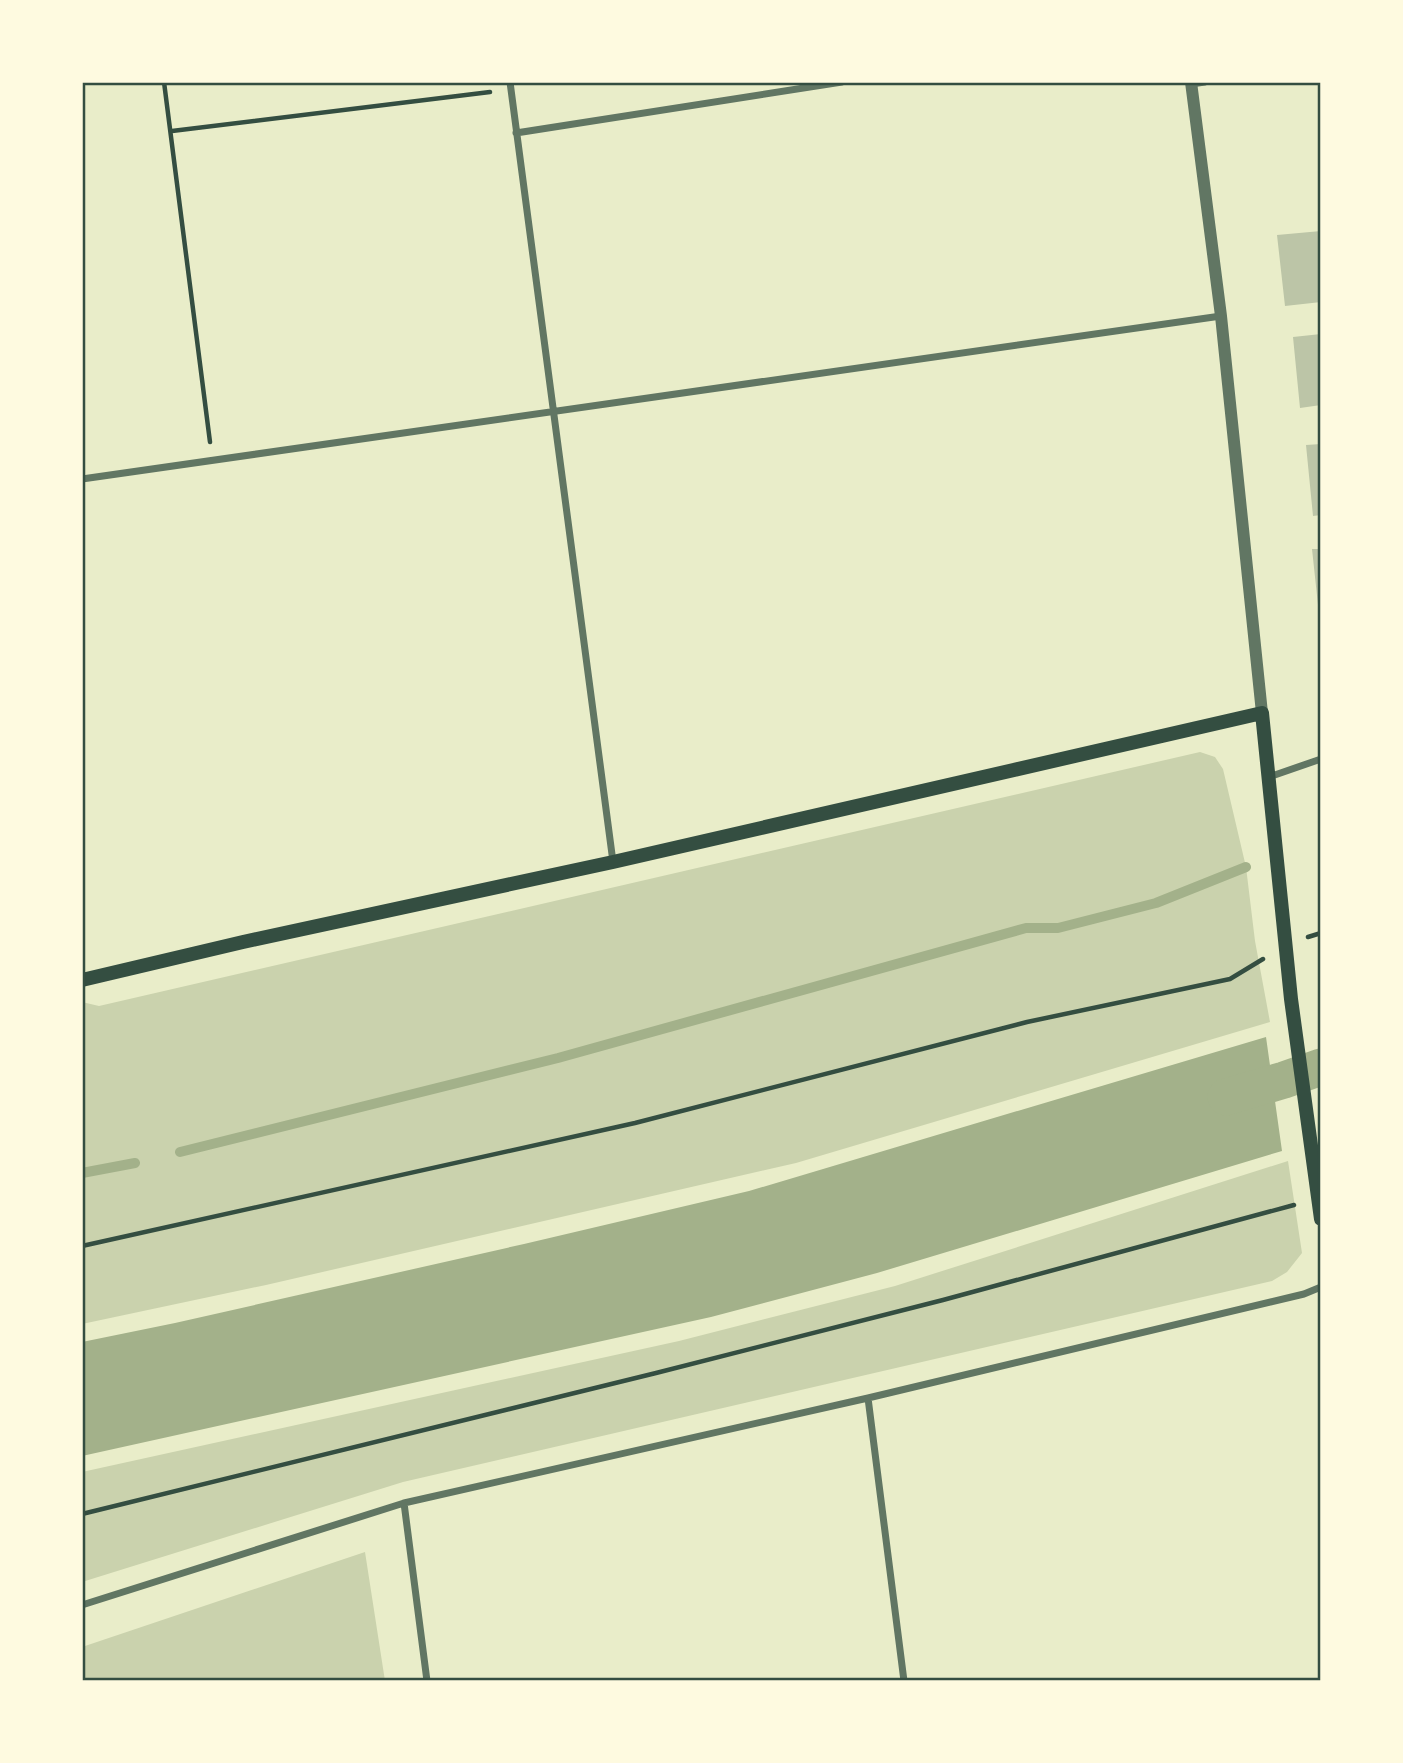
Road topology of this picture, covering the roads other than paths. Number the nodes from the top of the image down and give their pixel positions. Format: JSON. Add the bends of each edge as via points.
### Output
{"nodes":[{"id":1,"x":842,"y":82,"type":"edge"},
{"id":2,"x":1205,"y":82,"type":"edge"},
{"id":3,"x":1191,"y":83,"type":"edge"},
{"id":4,"x":510,"y":86,"type":"edge"},
{"id":5,"x":516,"y":132,"type":"junction"},
{"id":6,"x":1221,"y":316,"type":"junction"},
{"id":7,"x":553,"y":411,"type":"junction"},
{"id":8,"x":82,"y":479,"type":"edge"},
{"id":9,"x":1262,"y":713,"type":"junction"},
{"id":10,"x":1321,"y":759,"type":"edge"},
{"id":11,"x":1269,"y":778,"type":"junction"},
{"id":12,"x":613,"y":862,"type":"junction"},
{"id":13,"x":82,"y":980,"type":"edge"},
{"id":14,"x":1321,"y":1219,"type":"edge"},
{"id":15,"x":1321,"y":1287,"type":"edge"},
{"id":16,"x":868,"y":1398,"type":"junction"},
{"id":17,"x":404,"y":1503,"type":"junction"},
{"id":18,"x":82,"y":1605,"type":"edge"},
{"id":19,"x":427,"y":1681,"type":"edge"},
{"id":20,"x":904,"y":1681,"type":"edge"}],
"edges":[{"from":1,"to":5,"type":"street"},
{"from":2,"to":3,"type":"street"},
{"from":3,"to":6,"type":"street"},
{"from":4,"to":5,"type":"street"},
{"from":5,"to":7,"type":"street"},
{"from":6,"to":7,"type":"street"},
{"from":6,"to":9,"type":"street"},
{"from":7,"to":8,"type":"street"},
{"from":7,"to":12,"type":"street"},
{"from":9,"to":11,"type":"main road"},
{"from":9,"to":12,"type":"main road"},
{"from":10,"to":11,"type":"street"},
{"from":11,"to":14,"type":"main road","via":[[1291,999]]},
{"from":12,"to":13,"type":"main road"},
{"from":15,"to":16,"type":"street"},
{"from":16,"to":17,"type":"street"},
{"from":16,"to":20,"type":"street"},
{"from":17,"to":18,"type":"street"},
{"from":17,"to":19,"type":"street"}]}
